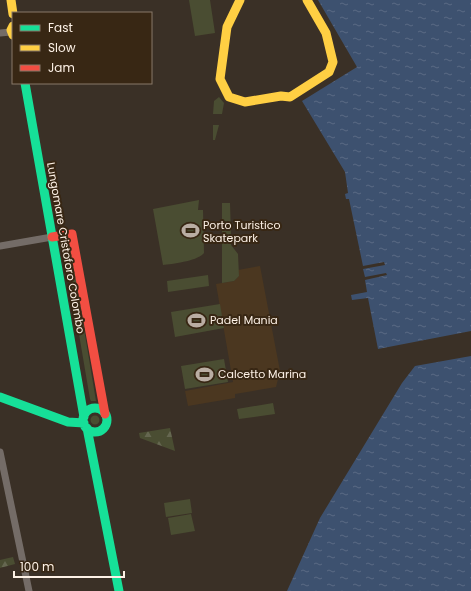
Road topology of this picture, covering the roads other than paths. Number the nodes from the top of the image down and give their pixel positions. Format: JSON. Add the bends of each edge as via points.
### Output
{"nodes":[{"id":1,"x":11,"y":0,"type":"edge"},
{"id":2,"x":240,"y":0,"type":"edge"},
{"id":3,"x":307,"y":0,"type":"edge"},
{"id":4,"x":13,"y":12,"type":"edge"},
{"id":5,"x":12,"y":31,"type":"edge"},
{"id":6,"x":0,"y":33,"type":"edge"},
{"id":7,"x":25,"y":84,"type":"edge"},
{"id":8,"x":52,"y":237,"type":"junction"},
{"id":9,"x":0,"y":246,"type":"edge"},
{"id":10,"x":0,"y":397,"type":"edge"},
{"id":11,"x":105,"y":414,"type":"junction"},
{"id":12,"x":85,"y":423,"type":"junction"},
{"id":13,"x":100,"y":430,"type":"junction"},
{"id":14,"x":0,"y":452,"type":"edge"},
{"id":15,"x":94,"y":456,"type":"junction"},
{"id":16,"x":29,"y":591,"type":"edge"},
{"id":17,"x":119,"y":591,"type":"edge"}],
"edges":[{"from":1,"to":4,"type":"street"},
{"from":2,"to":3,"type":"street","via":[[227,27],[220,79],[229,97],[245,102],[290,97],[329,72],[333,62],[326,33]]},
{"from":5,"to":6,"type":"street"},
{"from":7,"to":8,"type":"street","name":"Lungomare Cristoforo Colombo"},
{"from":8,"to":9,"type":"street"},
{"from":8,"to":11,"type":"street","via":[[72,234]]},
{"from":8,"to":12,"type":"street","name":"Lungomare Cristoforo Colombo"},
{"from":10,"to":12,"type":"street","via":[[68,422]]},
{"from":11,"to":12,"type":"street","via":[[99,409],[91,409]]},
{"from":11,"to":13,"type":"street","via":[[106,425]]},
{"from":12,"to":13,"type":"street","via":[[93,432]]},
{"from":12,"to":15,"type":"street","name":"Lungomare Cristoforo Colombo"},
{"from":13,"to":15,"type":"street","name":"Lungomare Cristoforo Colombo"},
{"from":14,"to":16,"type":"street"},
{"from":15,"to":17,"type":"street","name":"Lungomare Cristoforo Colombo"}]}
